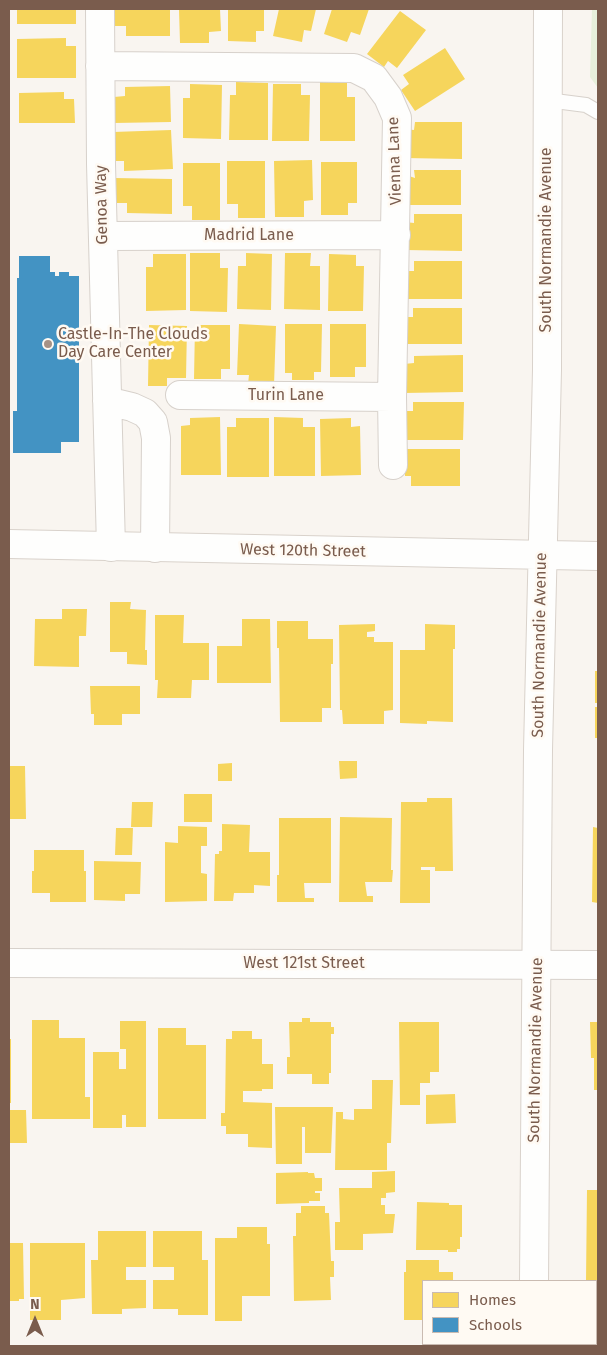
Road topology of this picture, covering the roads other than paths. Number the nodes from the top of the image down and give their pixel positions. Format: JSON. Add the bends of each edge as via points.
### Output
{"nodes":[{"id":1,"x":100,"y":9,"type":"edge"},
{"id":2,"x":548,"y":9,"type":"edge"},
{"id":3,"x":100,"y":66,"type":"junction"},
{"id":4,"x":547,"y":100,"type":"junction"},
{"id":5,"x":598,"y":112,"type":"edge"},
{"id":6,"x":396,"y":235,"type":"junction"},
{"id":7,"x":103,"y":236,"type":"junction"},
{"id":8,"x":180,"y":395,"type":"dead end"},
{"id":9,"x":392,"y":397,"type":"junction"},
{"id":10,"x":107,"y":401,"type":"junction"},
{"id":11,"x":393,"y":465,"type":"dead end"},
{"id":12,"x":9,"y":544,"type":"edge"},
{"id":13,"x":111,"y":547,"type":"junction"},
{"id":14,"x":155,"y":548,"type":"junction"},
{"id":15,"x":542,"y":556,"type":"junction"},
{"id":16,"x":598,"y":556,"type":"edge"},
{"id":17,"x":9,"y":963,"type":"edge"},
{"id":18,"x":598,"y":965,"type":"edge"},
{"id":19,"x":536,"y":966,"type":"junction"},
{"id":20,"x":534,"y":1280,"type":"edge"}],
"edges":[{"from":1,"to":3,"type":"street","name":"Genoa Way"},
{"from":2,"to":4,"type":"street","name":"South Normandie Avenue"},
{"from":3,"to":6,"type":"street","name":"Vienna Lane","via":[[354,68],[374,78],[388,97],[396,118]]},
{"from":3,"to":7,"type":"street","name":"Genoa Way"},
{"from":4,"to":5,"type":"lane","via":[[586,105]]},
{"from":4,"to":15,"type":"street","name":"South Normandie Avenue"},
{"from":6,"to":7,"type":"street","name":"Madrid Lane"},
{"from":6,"to":9,"type":"street","name":"Vienna Lane"},
{"from":7,"to":10,"type":"street","name":"Genoa Way"},
{"from":8,"to":9,"type":"street","name":"Turin Lane"},
{"from":9,"to":11,"type":"street","name":"Vienna Lane"},
{"from":10,"to":13,"type":"street","name":"Genoa Way"},
{"from":10,"to":14,"type":"street","via":[[132,407],[145,413],[153,422],[156,438]]},
{"from":12,"to":13,"type":"street","name":"West 120th Street"},
{"from":13,"to":14,"type":"street","name":"West 120th Street"},
{"from":14,"to":15,"type":"street","name":"West 120th Street"},
{"from":15,"to":16,"type":"street","name":"West 120th Street"},
{"from":15,"to":19,"type":"street","name":"South Normandie Avenue"},
{"from":17,"to":19,"type":"street","name":"West 121st Street"},
{"from":18,"to":19,"type":"street","name":"West 121st Street"},
{"from":19,"to":20,"type":"street","name":"South Normandie Avenue"}]}
